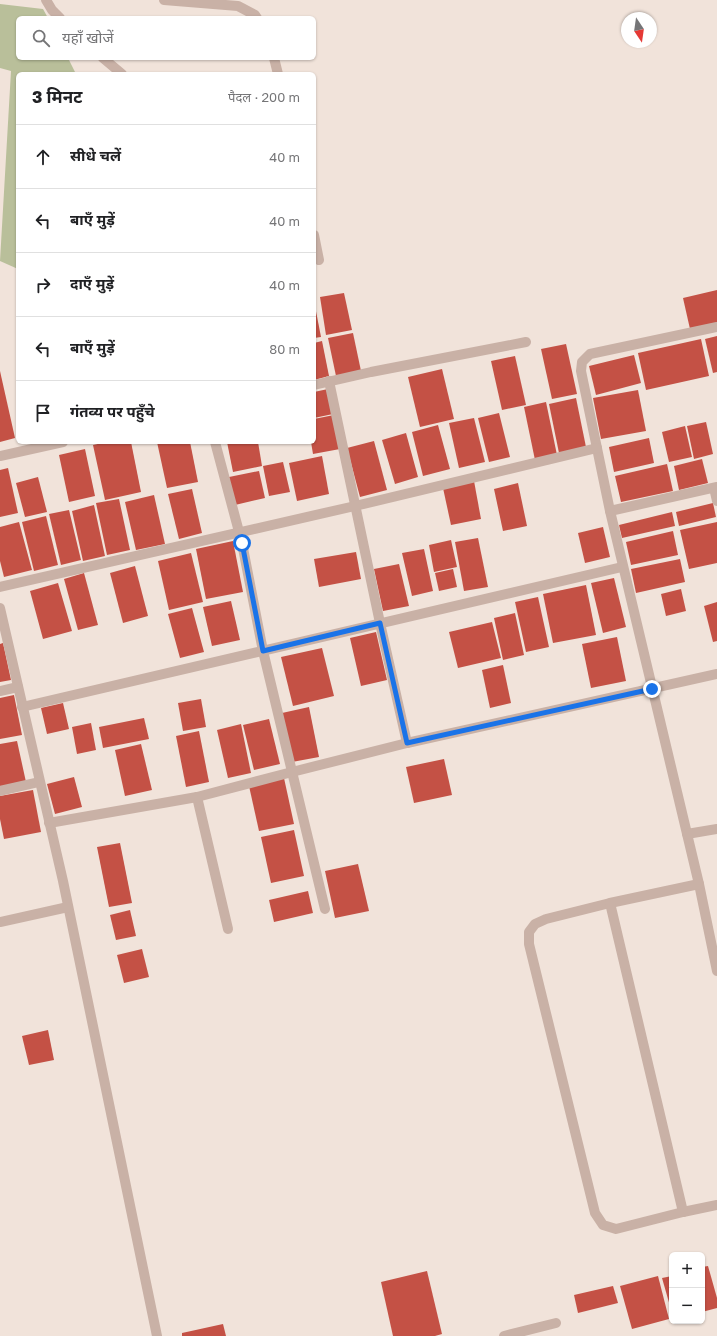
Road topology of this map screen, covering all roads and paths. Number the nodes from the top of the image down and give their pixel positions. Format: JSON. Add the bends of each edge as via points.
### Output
{"nodes":[{"id":1,"x":46,"y":0,"type":"edge"},
{"id":2,"x":164,"y":0,"type":"edge"},
{"id":3,"x":58,"y":16,"type":"edge"},
{"id":4,"x":256,"y":16,"type":"edge"},
{"id":5,"x":105,"y":60,"type":"edge"},
{"id":6,"x":274,"y":60,"type":"edge"},
{"id":7,"x":120,"y":72,"type":"edge"},
{"id":8,"x":278,"y":72,"type":"edge"},
{"id":9,"x":316,"y":243,"type":"edge"},
{"id":10,"x":320,"y":260,"type":"dead end"},
{"id":11,"x":717,"y":327,"type":"edge"},
{"id":12,"x":526,"y":342,"type":"dead end"},
{"id":13,"x":329,"y":381,"type":"junction"},
{"id":14,"x":316,"y":384,"type":"edge"},
{"id":15,"x":54,"y":444,"type":"edge"},
{"id":16,"x":216,"y":444,"type":"edge"},
{"id":17,"x":597,"y":448,"type":"junction"},
{"id":18,"x":0,"y":456,"type":"edge"},
{"id":19,"x":715,"y":488,"type":"edge"},
{"id":20,"x":717,"y":501,"type":"edge"},
{"id":21,"x":355,"y":506,"type":"junction"},
{"id":22,"x":610,"y":511,"type":"junction"},
{"id":23,"x":239,"y":532,"type":"junction"},
{"id":24,"x":622,"y":567,"type":"junction"},
{"id":25,"x":0,"y":587,"type":"edge"},
{"id":26,"x":0,"y":608,"type":"edge"},
{"id":27,"x":380,"y":623,"type":"junction"},
{"id":28,"x":263,"y":651,"type":"junction"},
{"id":29,"x":717,"y":674,"type":"edge"},
{"id":30,"x":18,"y":687,"type":"junction"},
{"id":31,"x":652,"y":689,"type":"junction"},
{"id":32,"x":0,"y":691,"type":"edge"},
{"id":33,"x":22,"y":707,"type":"junction"},
{"id":34,"x":407,"y":743,"type":"junction"},
{"id":35,"x":292,"y":772,"type":"junction"},
{"id":36,"x":39,"y":782,"type":"junction"},
{"id":37,"x":0,"y":791,"type":"edge"},
{"id":38,"x":197,"y":797,"type":"junction"},
{"id":39,"x":49,"y":823,"type":"junction"},
{"id":40,"x":717,"y":829,"type":"edge"},
{"id":41,"x":687,"y":834,"type":"junction"},
{"id":42,"x":699,"y":884,"type":"junction"},
{"id":43,"x":610,"y":903,"type":"junction"},
{"id":44,"x":68,"y":907,"type":"junction"},
{"id":45,"x":325,"y":909,"type":"dead end"},
{"id":46,"x":0,"y":922,"type":"edge"},
{"id":47,"x":228,"y":929,"type":"dead end"},
{"id":48,"x":717,"y":971,"type":"edge"},
{"id":49,"x":717,"y":1205,"type":"edge"},
{"id":50,"x":683,"y":1212,"type":"junction"},
{"id":51,"x":556,"y":1323,"type":"dead end"},
{"id":52,"x":157,"y":1336,"type":"edge"},
{"id":53,"x":504,"y":1336,"type":"edge"}],
"edges":[{"from":1,"to":3,"type":"street"},
{"from":2,"to":4,"type":"street","via":[[238,6]]},
{"from":5,"to":7,"type":"street"},
{"from":6,"to":8,"type":"street"},
{"from":9,"to":10,"type":"street"},
{"from":11,"to":17,"type":"street","via":[[590,354],[582,362],[581,371]]},
{"from":12,"to":13,"type":"street"},
{"from":13,"to":14,"type":"street"},
{"from":13,"to":21,"type":"street"},
{"from":15,"to":18,"type":"street"},
{"from":16,"to":23,"type":"street"},
{"from":17,"to":21,"type":"street"},
{"from":17,"to":22,"type":"street"},
{"from":19,"to":20,"type":"street"},
{"from":19,"to":22,"type":"street"},
{"from":21,"to":23,"type":"street"},
{"from":21,"to":27,"type":"street"},
{"from":22,"to":24,"type":"street"},
{"from":23,"to":25,"type":"street"},
{"from":23,"to":28,"type":"street"},
{"from":24,"to":27,"type":"street"},
{"from":24,"to":31,"type":"street"},
{"from":26,"to":30,"type":"street"},
{"from":27,"to":28,"type":"street"},
{"from":27,"to":34,"type":"street"},
{"from":28,"to":33,"type":"street"},
{"from":28,"to":35,"type":"street"},
{"from":29,"to":31,"type":"street"},
{"from":30,"to":32,"type":"street"},
{"from":30,"to":33,"type":"street"},
{"from":31,"to":34,"type":"street"},
{"from":31,"to":41,"type":"street"},
{"from":33,"to":36,"type":"street"},
{"from":34,"to":35,"type":"street"},
{"from":35,"to":38,"type":"street"},
{"from":35,"to":45,"type":"street"},
{"from":36,"to":37,"type":"street"},
{"from":36,"to":39,"type":"street"},
{"from":38,"to":39,"type":"street"},
{"from":38,"to":47,"type":"street"},
{"from":39,"to":44,"type":"street"},
{"from":40,"to":41,"type":"street"},
{"from":41,"to":42,"type":"street"},
{"from":42,"to":43,"type":"street"},
{"from":42,"to":48,"type":"street"},
{"from":43,"to":50,"type":"street"},
{"from":43,"to":50,"type":"street","via":[[535,924],[529,932],[531,954],[595,1213],[603,1226],[616,1229]]},
{"from":44,"to":46,"type":"street"},
{"from":44,"to":52,"type":"street"},
{"from":49,"to":50,"type":"street"},
{"from":51,"to":53,"type":"street"}]}
